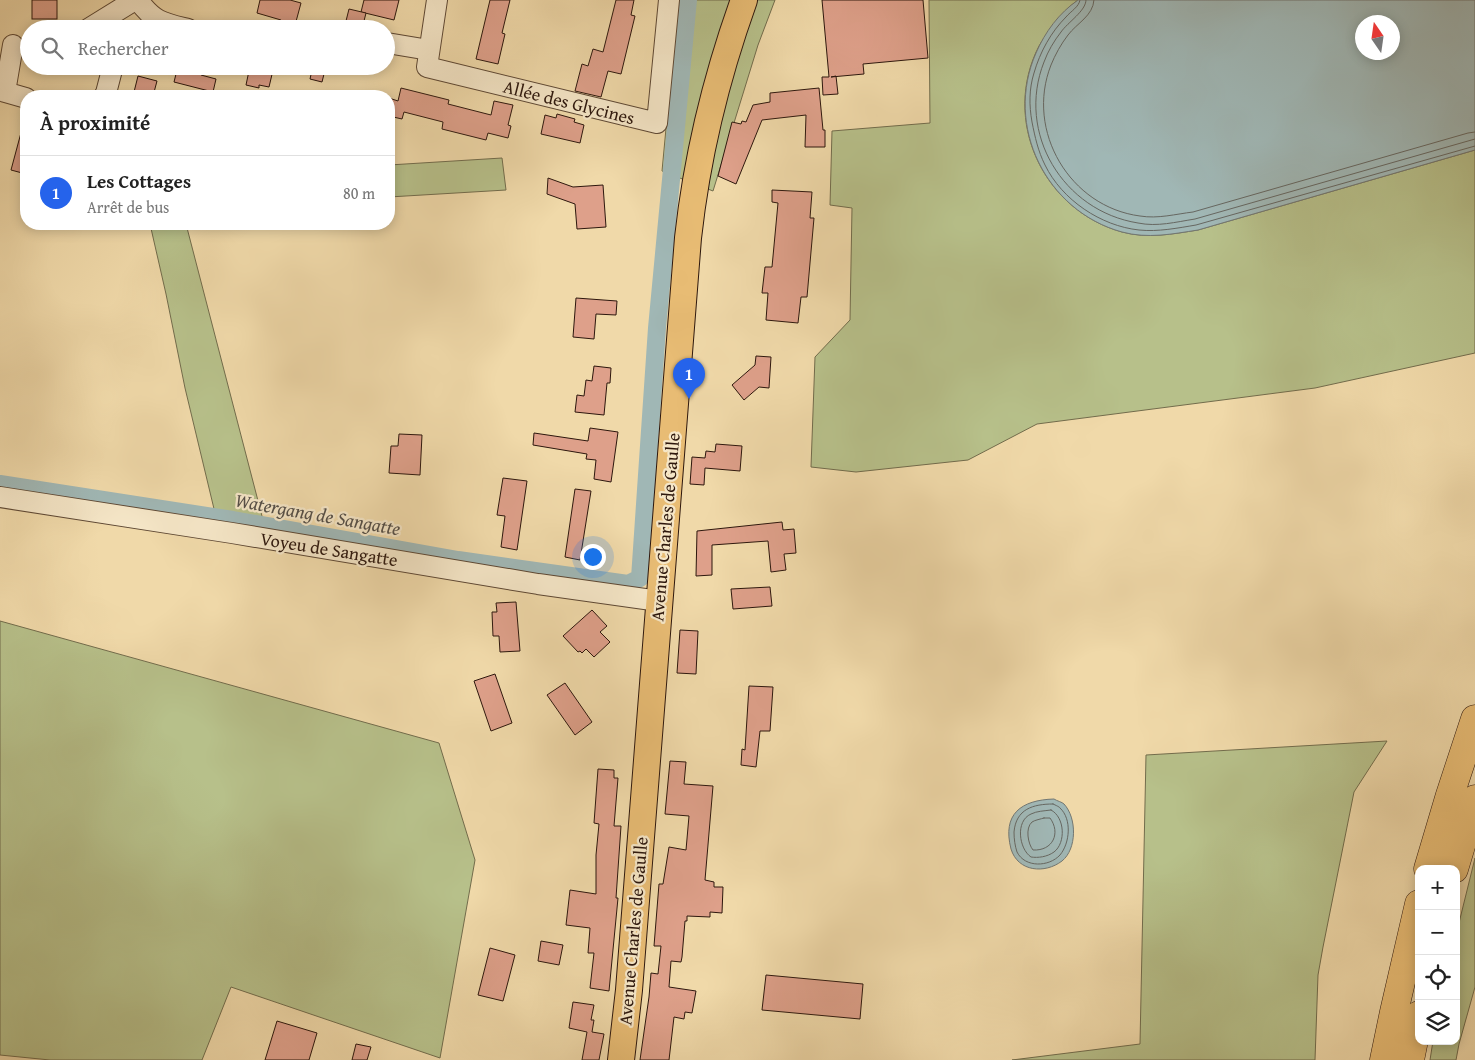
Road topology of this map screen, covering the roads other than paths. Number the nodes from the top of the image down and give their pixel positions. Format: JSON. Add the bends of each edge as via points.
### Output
{"nodes":[{"id":1,"x":437,"y":0,"type":"edge"},
{"id":2,"x":669,"y":0,"type":"edge"},
{"id":3,"x":744,"y":0,"type":"edge"},
{"id":4,"x":132,"y":1,"type":"edge"},
{"id":5,"x":102,"y":20,"type":"edge"},
{"id":6,"x":125,"y":20,"type":"edge"},
{"id":7,"x":157,"y":20,"type":"edge"},
{"id":8,"x":395,"y":43,"type":"edge"},
{"id":9,"x":14,"y":45,"type":"edge"},
{"id":10,"x":430,"y":50,"type":"junction"},
{"id":11,"x":111,"y":75,"type":"edge"},
{"id":12,"x":107,"y":90,"type":"edge"},
{"id":13,"x":20,"y":96,"type":"edge"},
{"id":14,"x":0,"y":497,"type":"edge"},
{"id":15,"x":659,"y":601,"type":"junction"},
{"id":16,"x":1475,"y":719,"type":"edge"},
{"id":17,"x":1475,"y":799,"type":"edge"},
{"id":18,"x":1475,"y":809,"type":"edge"},
{"id":19,"x":1462,"y":838,"type":"junction"},
{"id":20,"x":1429,"y":865,"type":"edge"},
{"id":21,"x":1455,"y":865,"type":"edge"},
{"id":22,"x":1418,"y":910,"type":"edge"},
{"id":23,"x":1415,"y":1035,"type":"edge"},
{"id":24,"x":621,"y":1060,"type":"edge"},
{"id":25,"x":1384,"y":1060,"type":"edge"},
{"id":26,"x":1410,"y":1060,"type":"edge"}],
"edges":[{"from":1,"to":10,"type":"street","name":"Allée des Glycines"},
{"from":2,"to":10,"type":"street","name":"Allée des Glycines","via":[[657,123],[427,68]]},
{"from":3,"to":15,"type":"main road","name":"Avenue Charles de Gaulle","via":[[715,90],[693,198]]},
{"from":4,"to":5,"type":"street"},
{"from":4,"to":6,"type":"street"},
{"from":4,"to":7,"type":"street"},
{"from":8,"to":10,"type":"street"},
{"from":9,"to":13,"type":"street","via":[[5,92]]},
{"from":11,"to":12,"type":"street"},
{"from":14,"to":15,"type":"street","name":"Voyeu de Sangatte"},
{"from":15,"to":24,"type":"main road","name":"Avenue Charles de Gaulle"},
{"from":16,"to":20,"type":"highway"},
{"from":17,"to":19,"type":"highway"},
{"from":18,"to":19,"type":"highway"},
{"from":19,"to":21,"type":"highway"},
{"from":22,"to":25,"type":"highway"},
{"from":23,"to":26,"type":"highway"}]}
